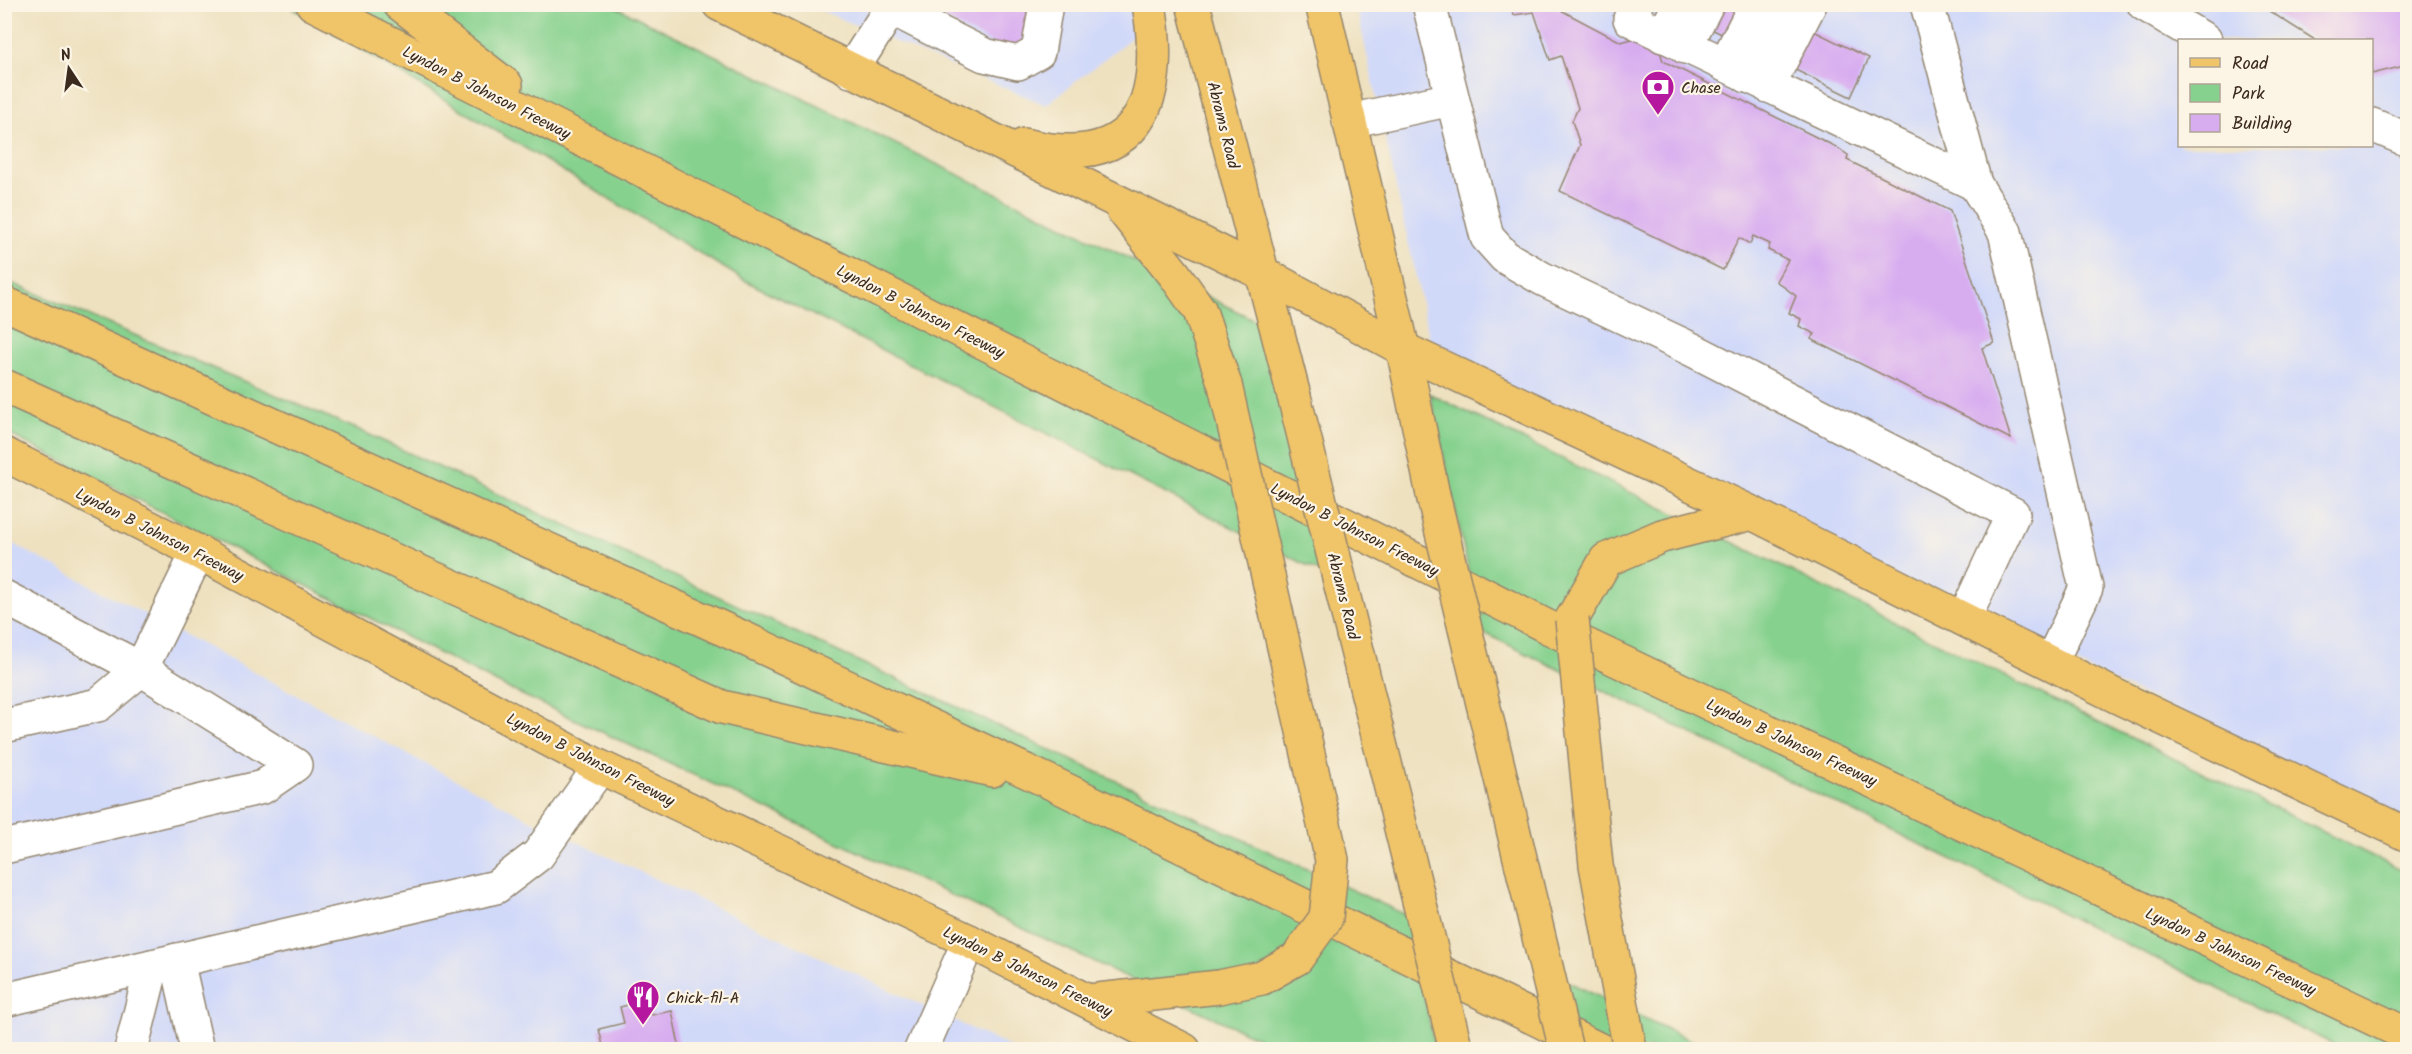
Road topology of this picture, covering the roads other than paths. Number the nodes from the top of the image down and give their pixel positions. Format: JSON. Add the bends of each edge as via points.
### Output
{"nodes":[{"id":1,"x":313,"y":4,"type":"edge"},
{"id":2,"x":400,"y":4,"type":"edge"},
{"id":3,"x":719,"y":4,"type":"edge"},
{"id":4,"x":1046,"y":4,"type":"edge"},
{"id":5,"x":1149,"y":4,"type":"edge"},
{"id":6,"x":1193,"y":4,"type":"edge"},
{"id":7,"x":1322,"y":4,"type":"edge"},
{"id":8,"x":1429,"y":4,"type":"edge"},
{"id":9,"x":1680,"y":4,"type":"edge"},
{"id":10,"x":1707,"y":4,"type":"edge"},
{"id":11,"x":1731,"y":4,"type":"edge"},
{"id":12,"x":1756,"y":4,"type":"edge"},
{"id":13,"x":1784,"y":4,"type":"edge"},
{"id":14,"x":1810,"y":4,"type":"edge"},
{"id":15,"x":1927,"y":4,"type":"edge"},
{"id":16,"x":2144,"y":4,"type":"edge"},
{"id":17,"x":2203,"y":39,"type":"edge"},
{"id":18,"x":1693,"y":45,"type":"edge"},
{"id":19,"x":851,"y":71,"type":"junction"},
{"id":20,"x":1452,"y":99,"type":"junction"},
{"id":21,"x":1349,"y":121,"type":"junction"},
{"id":22,"x":2373,"y":125,"type":"edge"},
{"id":23,"x":569,"y":134,"type":"junction"},
{"id":24,"x":976,"y":134,"type":"junction"},
{"id":25,"x":2408,"y":140,"type":"edge"},
{"id":26,"x":1975,"y":184,"type":"junction"},
{"id":27,"x":1117,"y":202,"type":"junction"},
{"id":28,"x":1262,"y":273,"type":"junction"},
{"id":29,"x":4,"y":303,"type":"edge"},
{"id":30,"x":1402,"y":348,"type":"junction"},
{"id":31,"x":4,"y":386,"type":"edge"},
{"id":32,"x":4,"y":454,"type":"edge"},
{"id":33,"x":1752,"y":513,"type":"junction"},
{"id":34,"x":198,"y":552,"type":"junction"},
{"id":35,"x":4,"y":597,"type":"edge"},
{"id":36,"x":1964,"y":619,"type":"junction"},
{"id":37,"x":2051,"y":662,"type":"junction"},
{"id":38,"x":141,"y":669,"type":"junction"},
{"id":39,"x":4,"y":726,"type":"edge"},
{"id":40,"x":600,"y":766,"type":"junction"},
{"id":41,"x":1056,"y":785,"type":"junction"},
{"id":42,"x":2408,"y":834,"type":"edge"},
{"id":43,"x":4,"y":847,"type":"edge"},
{"id":44,"x":969,"y":941,"type":"junction"},
{"id":45,"x":164,"y":963,"type":"junction"},
{"id":46,"x":4,"y":1000,"type":"edge"},
{"id":47,"x":1088,"y":1001,"type":"junction"},
{"id":48,"x":2408,"y":1035,"type":"edge"},
{"id":49,"x":131,"y":1050,"type":"edge"},
{"id":50,"x":197,"y":1050,"type":"edge"},
{"id":51,"x":921,"y":1050,"type":"edge"},
{"id":52,"x":1184,"y":1050,"type":"edge"},
{"id":53,"x":1456,"y":1050,"type":"edge"},
{"id":54,"x":1566,"y":1050,"type":"edge"},
{"id":55,"x":1600,"y":1050,"type":"edge"},
{"id":56,"x":1630,"y":1050,"type":"edge"}],
"edges":[{"from":1,"to":23,"type":"main road","name":"Lyndon B Johnson Freeway"},
{"from":2,"to":23,"type":"main road"},
{"from":3,"to":19,"type":"main road"},
{"from":4,"to":19,"type":"lane","via":[[1038,52],[1018,63],[984,55],[891,8]]},
{"from":5,"to":24,"type":"main road","via":[[1155,37],[1151,95],[1143,113],[1126,133],[1079,153],[1055,153]]},
{"from":6,"to":28,"type":"main road","name":"Abrams Road"},
{"from":7,"to":21,"type":"main road"},
{"from":8,"to":20,"type":"lane"},
{"from":9,"to":18,"type":"lane"},
{"from":10,"to":18,"type":"lane"},
{"from":11,"to":18,"type":"lane"},
{"from":12,"to":18,"type":"lane"},
{"from":13,"to":18,"type":"lane"},
{"from":14,"to":18,"type":"lane"},
{"from":15,"to":26,"type":"lane"},
{"from":16,"to":17,"type":"lane"},
{"from":18,"to":26,"type":"lane"},
{"from":19,"to":24,"type":"main road"},
{"from":20,"to":21,"type":"lane"},
{"from":20,"to":36,"type":"lane","via":[[1487,237],[1505,257],[2013,514]]},
{"from":21,"to":30,"type":"main road"},
{"from":22,"to":25,"type":"lane"},
{"from":23,"to":48,"type":"main road","name":"Lyndon B Johnson Freeway","via":[[1548,627]]},
{"from":24,"to":27,"type":"main road"},
{"from":26,"to":37,"type":"lane","via":[[2005,232],[2086,588]]},
{"from":27,"to":28,"type":"main road"},
{"from":27,"to":47,"type":"main road","bridge":true,"via":[[1200,311],[1225,385],[1332,860],[1326,918],[1297,958],[1262,978],[1220,987]]},
{"from":28,"to":30,"type":"main road"},
{"from":28,"to":53,"type":"main road","name":"Abrams Road","bridge":true},
{"from":29,"to":41,"type":"main road","via":[[752,642]]},
{"from":30,"to":33,"type":"main road"},
{"from":30,"to":54,"type":"main road","bridge":true},
{"from":31,"to":41,"type":"main road","via":[[722,707]]},
{"from":32,"to":34,"type":"main road","name":"Lyndon B Johnson Freeway"},
{"from":33,"to":36,"type":"main road"},
{"from":33,"to":56,"type":"main road","bridge":true,"via":[[1662,536],[1606,560],[1572,619],[1596,865]]},
{"from":34,"to":38,"type":"lane"},
{"from":34,"to":40,"type":"main road","name":"Lyndon B Johnson Freeway"},
{"from":35,"to":38,"type":"lane"},
{"from":36,"to":37,"type":"main road"},
{"from":37,"to":42,"type":"main road"},
{"from":38,"to":39,"type":"lane","via":[[98,705]]},
{"from":38,"to":43,"type":"lane","via":[[295,765],[263,787]]},
{"from":40,"to":44,"type":"main road","name":"Lyndon B Johnson Freeway"},
{"from":40,"to":45,"type":"lane","via":[[538,855],[496,887]]},
{"from":41,"to":55,"type":"main road"},
{"from":44,"to":47,"type":"main road","name":"Lyndon B Johnson Freeway"},
{"from":44,"to":51,"type":"lane"},
{"from":45,"to":46,"type":"lane"},
{"from":45,"to":49,"type":"lane"},
{"from":45,"to":50,"type":"lane"},
{"from":47,"to":52,"type":"main road","name":"Lyndon B Johnson Freeway"}]}
